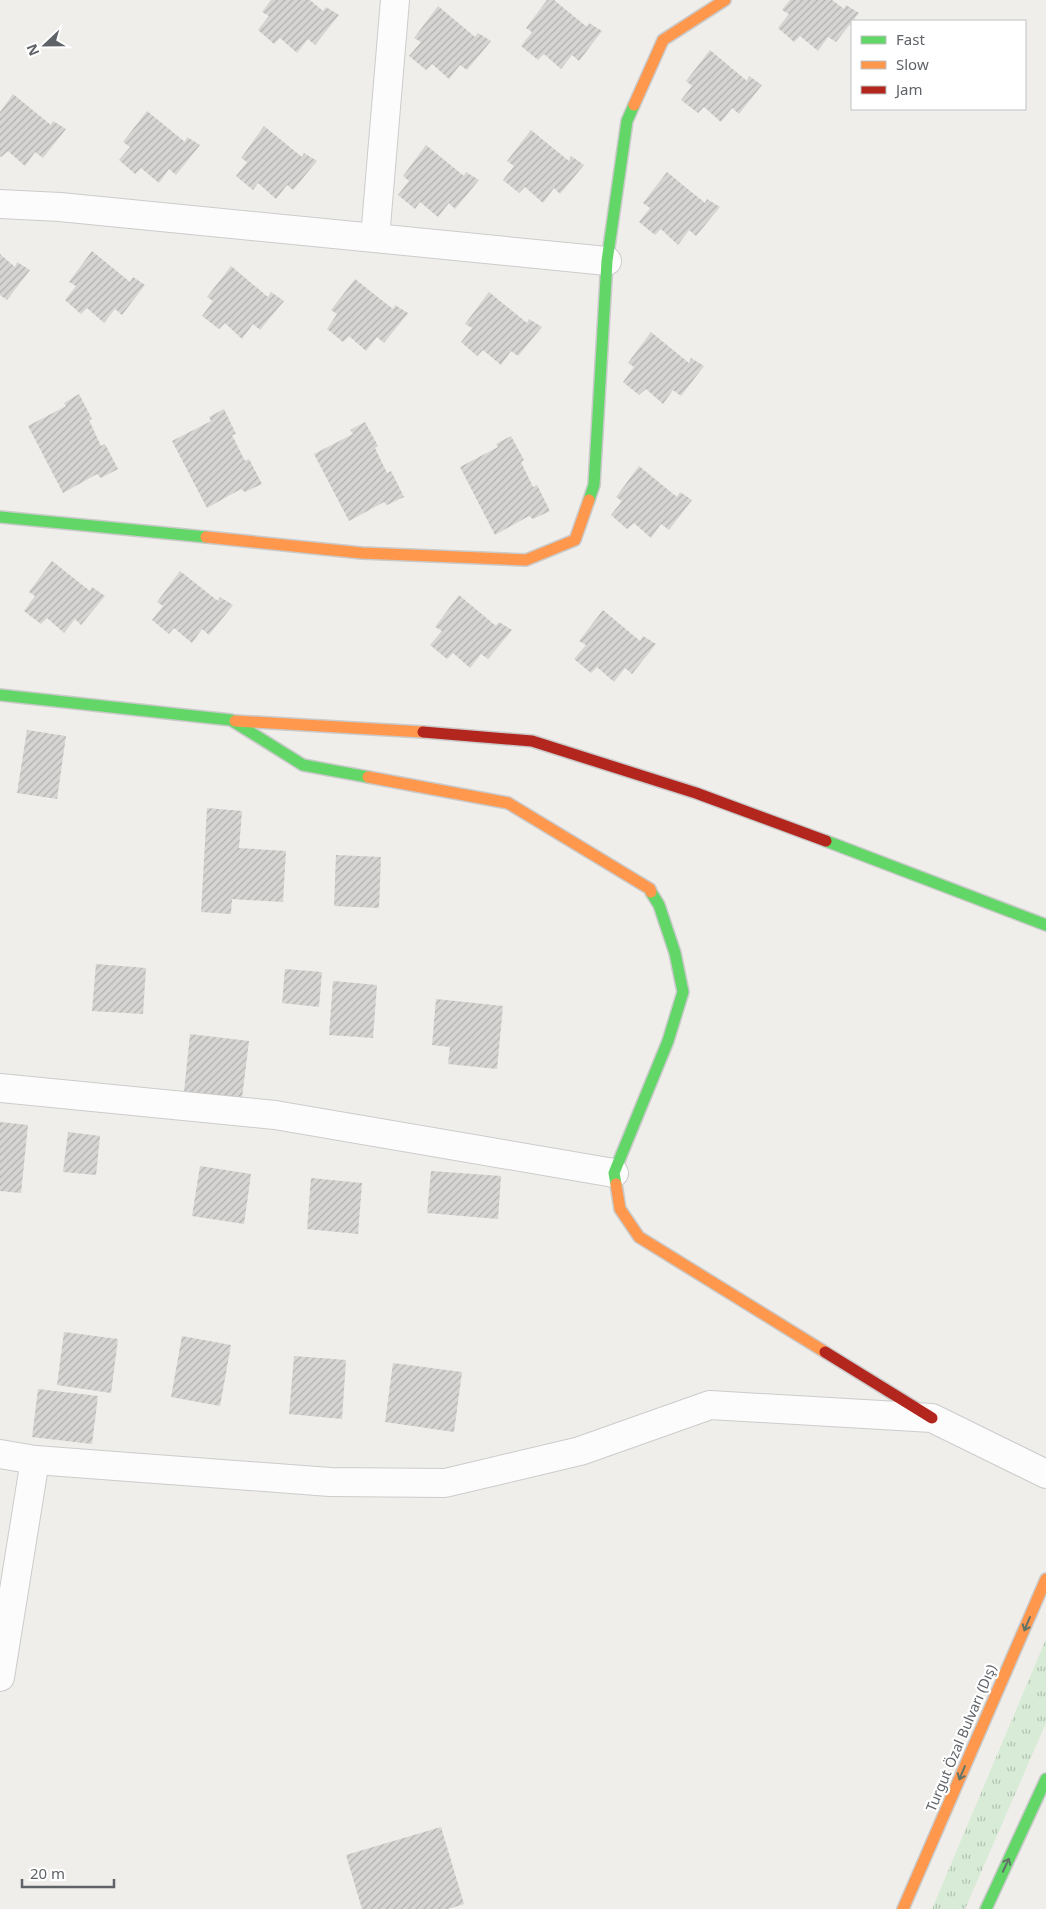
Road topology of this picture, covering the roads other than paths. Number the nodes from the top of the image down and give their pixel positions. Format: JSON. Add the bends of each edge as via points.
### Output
{"nodes":[{"id":1,"x":395,"y":0,"type":"edge"},
{"id":2,"x":725,"y":0,"type":"edge"},
{"id":3,"x":0,"y":204,"type":"edge"},
{"id":4,"x":375,"y":238,"type":"junction"},
{"id":5,"x":607,"y":261,"type":"junction"},
{"id":6,"x":0,"y":517,"type":"edge"},
{"id":7,"x":0,"y":695,"type":"edge"},
{"id":8,"x":231,"y":720,"type":"junction"},
{"id":9,"x":1046,"y":924,"type":"edge"},
{"id":10,"x":0,"y":1088,"type":"edge"},
{"id":11,"x":614,"y":1173,"type":"junction"},
{"id":12,"x":932,"y":1418,"type":"junction"},
{"id":13,"x":0,"y":1454,"type":"edge"},
{"id":14,"x":35,"y":1460,"type":"junction"},
{"id":15,"x":1046,"y":1474,"type":"edge"},
{"id":16,"x":1046,"y":1579,"type":"edge"},
{"id":17,"x":0,"y":1677,"type":"edge"},
{"id":18,"x":1046,"y":1779,"type":"edge"},
{"id":19,"x":903,"y":1909,"type":"edge"},
{"id":20,"x":986,"y":1909,"type":"edge"}],
"edges":[{"from":1,"to":4,"type":"street"},
{"from":2,"to":5,"type":"street","via":[[663,40],[627,121]]},
{"from":3,"to":4,"type":"street"},
{"from":4,"to":5,"type":"street"},
{"from":5,"to":6,"type":"street","via":[[594,485],[575,540],[526,560],[362,553]]},
{"from":7,"to":8,"type":"street"},
{"from":8,"to":9,"type":"street","via":[[532,740],[696,793]]},
{"from":8,"to":11,"type":"street","via":[[303,765],[508,803],[650,889],[659,905],[675,953],[683,992],[668,1041]]},
{"from":10,"to":11,"type":"street","via":[[275,1115]]},
{"from":11,"to":12,"type":"street","via":[[620,1209],[639,1237]]},
{"from":12,"to":14,"type":"street","via":[[710,1405],[580,1451],[445,1482],[330,1482]]},
{"from":12,"to":15,"type":"street"},
{"from":13,"to":14,"type":"street"},
{"from":14,"to":17,"type":"street"},
{"from":16,"to":19,"type":"street","name":"Turgut Özal Bulvarı (Dış)","one_way":true},
{"from":20,"to":18,"type":"street","one_way":true}]}
